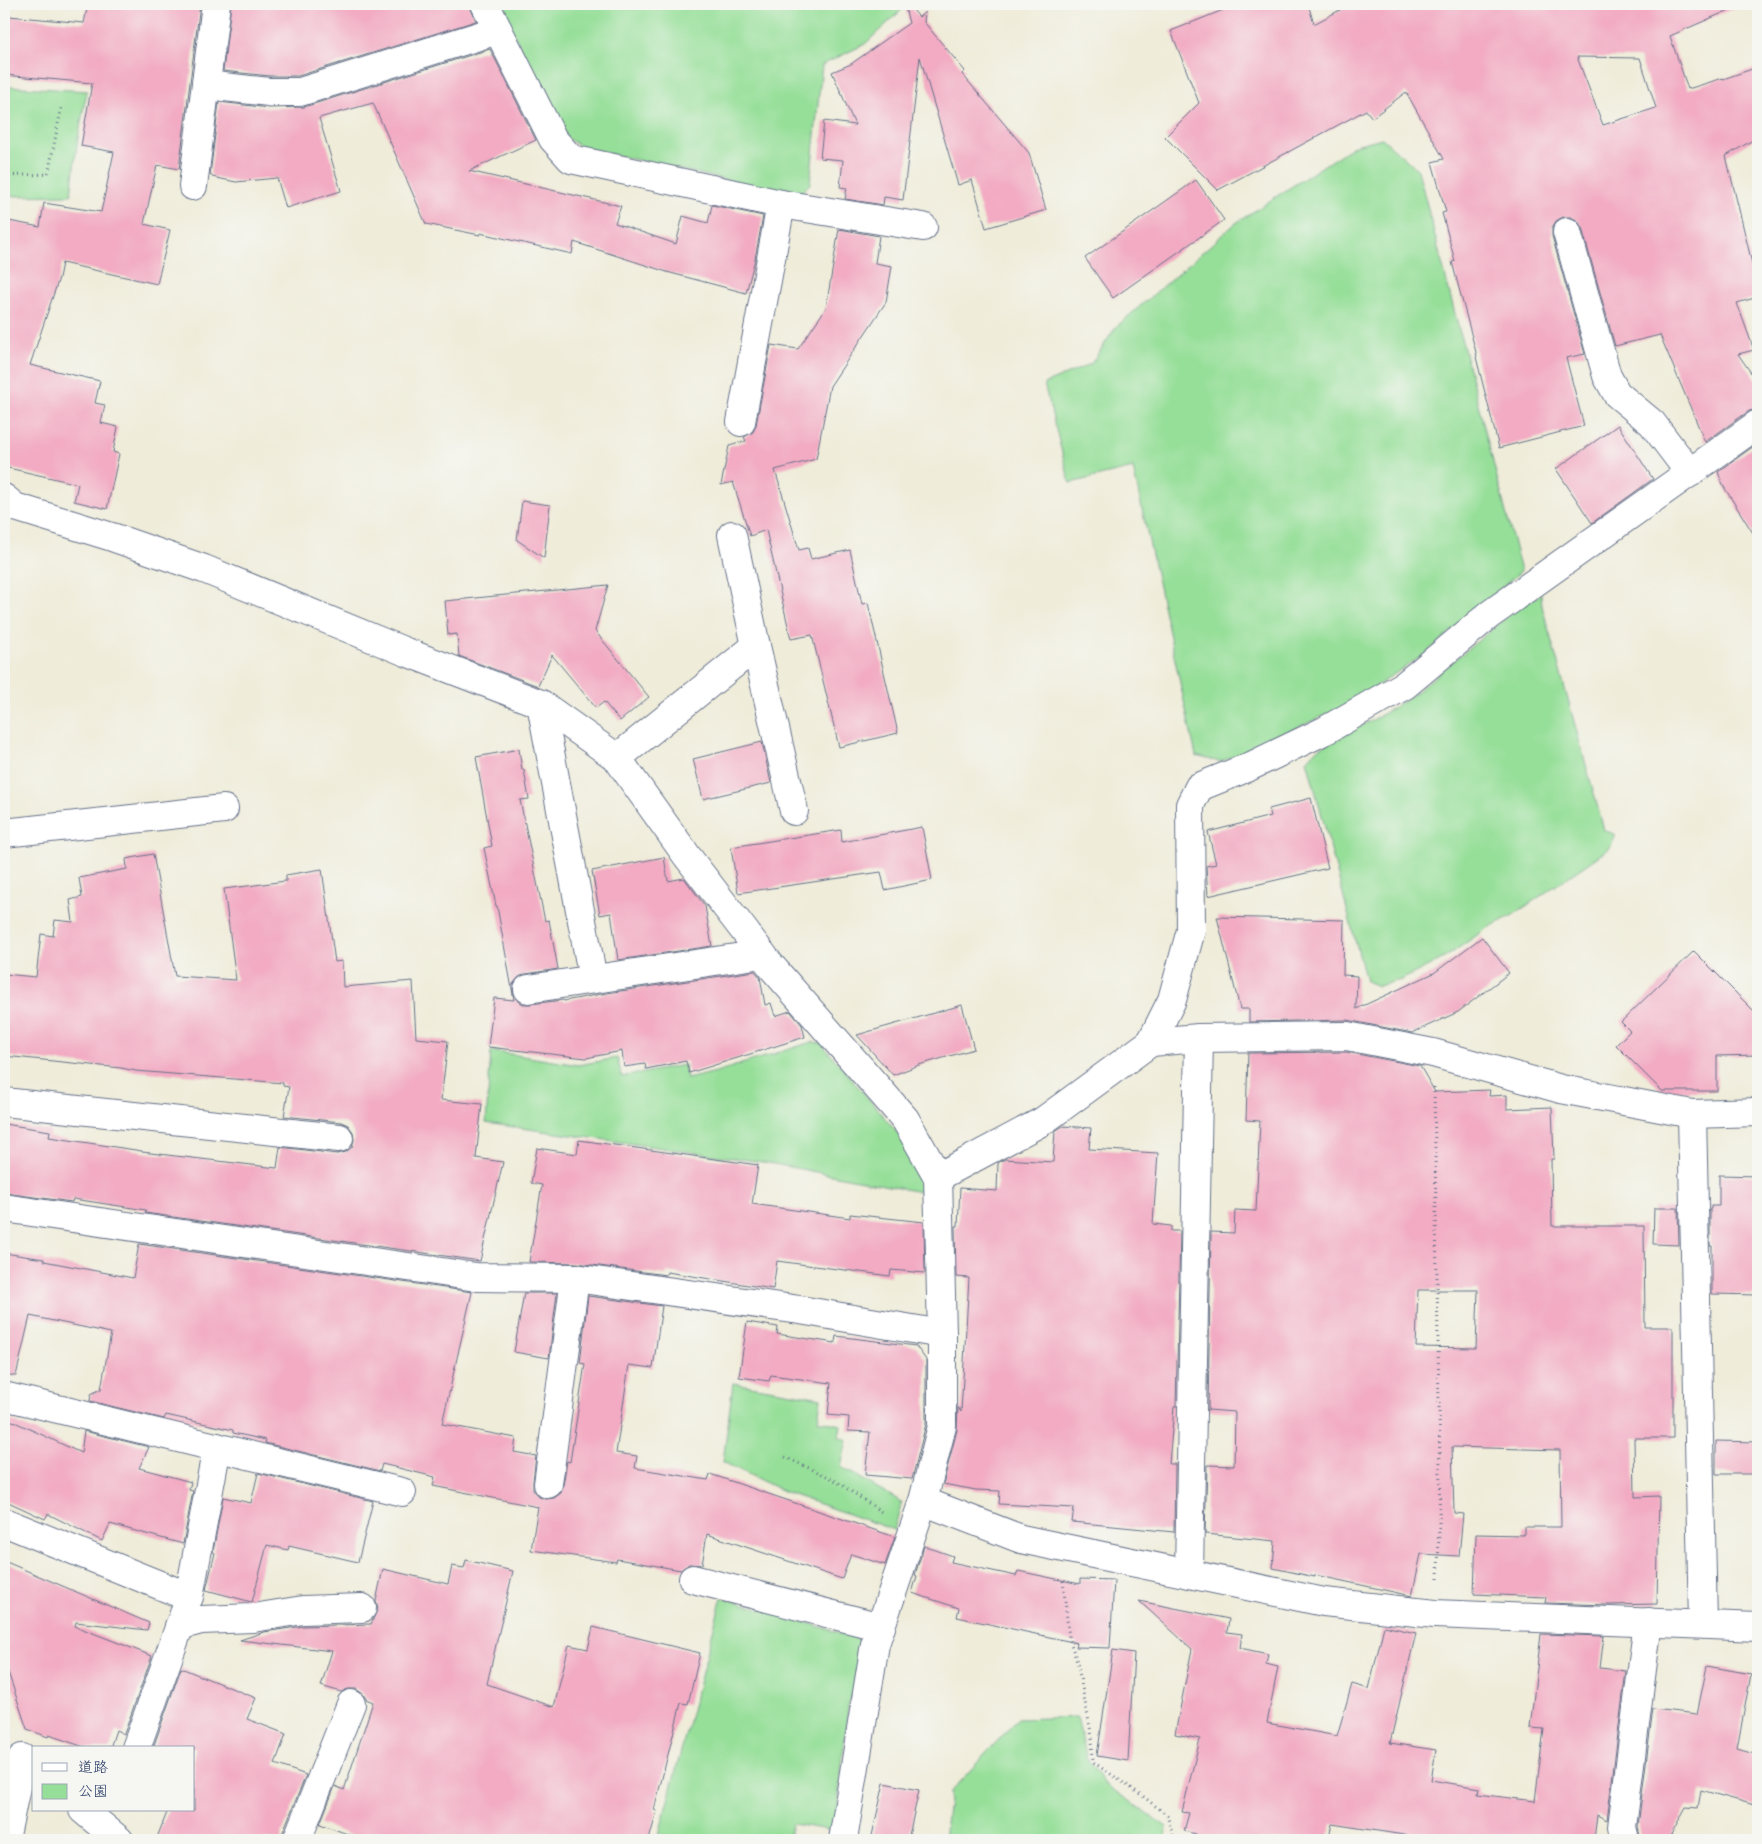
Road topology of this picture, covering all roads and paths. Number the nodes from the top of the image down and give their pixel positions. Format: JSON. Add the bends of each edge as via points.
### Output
{"nodes":[{"id":1,"x":216,"y":4,"type":"edge"},
{"id":2,"x":485,"y":4,"type":"edge"},
{"id":3,"x":498,"y":30,"type":"junction"},
{"id":4,"x":206,"y":85,"type":"junction"},
{"id":5,"x":62,"y":105,"type":"dead end"},
{"id":6,"x":4,"y":176,"type":"edge"},
{"id":7,"x":194,"y":186,"type":"dead end"},
{"id":8,"x":781,"y":204,"type":"junction"},
{"id":9,"x":923,"y":227,"type":"dead end"},
{"id":10,"x":1567,"y":232,"type":"dead end"},
{"id":11,"x":741,"y":422,"type":"dead end"},
{"id":12,"x":1758,"y":424,"type":"edge"},
{"id":13,"x":1690,"y":473,"type":"junction"},
{"id":14,"x":4,"y":498,"type":"edge"},
{"id":15,"x":732,"y":535,"type":"dead end"},
{"id":16,"x":756,"y":646,"type":"junction"},
{"id":17,"x":541,"y":704,"type":"junction"},
{"id":18,"x":617,"y":758,"type":"junction"},
{"id":19,"x":224,"y":809,"type":"dead end"},
{"id":20,"x":794,"y":811,"type":"dead end"},
{"id":21,"x":4,"y":833,"type":"edge"},
{"id":22,"x":762,"y":954,"type":"junction"},
{"id":23,"x":593,"y":979,"type":"junction"},
{"id":24,"x":528,"y":989,"type":"dead end"},
{"id":25,"x":1199,"y":1038,"type":"junction"},
{"id":26,"x":1151,"y":1042,"type":"junction"},
{"id":27,"x":1433,"y":1052,"type":"junction"},
{"id":28,"x":4,"y":1102,"type":"edge"},
{"id":29,"x":1758,"y":1112,"type":"edge"},
{"id":30,"x":1692,"y":1114,"type":"junction"},
{"id":31,"x":339,"y":1138,"type":"dead end"},
{"id":32,"x":938,"y":1177,"type":"junction"},
{"id":33,"x":4,"y":1208,"type":"edge"},
{"id":34,"x":575,"y":1278,"type":"junction"},
{"id":35,"x":942,"y":1334,"type":"junction"},
{"id":36,"x":4,"y":1396,"type":"edge"},
{"id":37,"x":217,"y":1447,"type":"junction"},
{"id":38,"x":785,"y":1457,"type":"dead end"},
{"id":39,"x":548,"y":1484,"type":"dead end"},
{"id":40,"x":402,"y":1492,"type":"dead end"},
{"id":41,"x":924,"y":1501,"type":"junction"},
{"id":42,"x":4,"y":1522,"type":"edge"},
{"id":43,"x":912,"y":1533,"type":"junction"},
{"id":44,"x":1059,"y":1546,"type":"junction"},
{"id":45,"x":1189,"y":1573,"type":"junction"},
{"id":46,"x":693,"y":1579,"type":"dead end"},
{"id":47,"x":189,"y":1597,"type":"junction"},
{"id":48,"x":362,"y":1608,"type":"dead end"},
{"id":49,"x":1435,"y":1614,"type":"junction"},
{"id":50,"x":1648,"y":1622,"type":"junction"},
{"id":51,"x":1703,"y":1624,"type":"junction"},
{"id":52,"x":179,"y":1626,"type":"junction"},
{"id":53,"x":881,"y":1627,"type":"junction"},
{"id":54,"x":1758,"y":1627,"type":"edge"},
{"id":55,"x":351,"y":1704,"type":"dead end"},
{"id":56,"x":137,"y":1746,"type":"edge"},
{"id":57,"x":20,"y":1757,"type":"edge"},
{"id":58,"x":87,"y":1812,"type":"edge"},
{"id":59,"x":113,"y":1827,"type":"edge"},
{"id":60,"x":5,"y":1840,"type":"edge"},
{"id":61,"x":297,"y":1840,"type":"edge"},
{"id":62,"x":844,"y":1840,"type":"edge"},
{"id":63,"x":1174,"y":1840,"type":"edge"},
{"id":64,"x":1625,"y":1840,"type":"edge"}],
"edges":[{"from":1,"to":4,"type":"street"},
{"from":2,"to":3,"type":"street"},
{"from":3,"to":4,"type":"street","via":[[300,92]]},
{"from":3,"to":8,"type":"street","via":[[553,139],[571,159]]},
{"from":4,"to":7,"type":"street"},
{"from":5,"to":6,"type":"path","via":[[48,174]]},
{"from":8,"to":9,"type":"street"},
{"from":8,"to":11,"type":"street"},
{"from":10,"to":13,"type":"street","via":[[1607,376],[1617,394],[1652,423]]},
{"from":12,"to":13,"type":"street"},
{"from":13,"to":26,"type":"street","via":[[1490,614],[1404,685],[1326,730],[1199,787],[1190,805],[1191,930],[1172,1000]]},
{"from":14,"to":17,"type":"street","via":[[15,507],[112,536],[204,570]]},
{"from":15,"to":16,"type":"street"},
{"from":16,"to":18,"type":"street"},
{"from":16,"to":20,"type":"street"},
{"from":17,"to":18,"type":"street"},
{"from":17,"to":23,"type":"street"},
{"from":18,"to":22,"type":"street"},
{"from":19,"to":21,"type":"street"},
{"from":22,"to":23,"type":"street"},
{"from":22,"to":32,"type":"street","via":[[905,1120]]},
{"from":23,"to":24,"type":"street"},
{"from":25,"to":26,"type":"street"},
{"from":25,"to":27,"type":"street","via":[[1347,1036]]},
{"from":25,"to":45,"type":"street"},
{"from":26,"to":32,"type":"street","via":[[1043,1121]]},
{"from":27,"to":30,"type":"street","via":[[1560,1090]]},
{"from":27,"to":49,"type":"path","via":[[1440,1467]]},
{"from":28,"to":31,"type":"street"},
{"from":29,"to":30,"type":"street"},
{"from":30,"to":51,"type":"street"},
{"from":32,"to":35,"type":"street"},
{"from":33,"to":34,"type":"street","via":[[476,1277]]},
{"from":34,"to":35,"type":"street"},
{"from":34,"to":39,"type":"street"},
{"from":35,"to":41,"type":"street","via":[[942,1426]]},
{"from":36,"to":37,"type":"street"},
{"from":37,"to":40,"type":"street"},
{"from":37,"to":47,"type":"street"},
{"from":38,"to":43,"type":"path","via":[[833,1479]]},
{"from":41,"to":43,"type":"street"},
{"from":41,"to":44,"type":"street","via":[[1021,1539]]},
{"from":42,"to":47,"type":"street"},
{"from":43,"to":53,"type":"street"},
{"from":44,"to":45,"type":"street"},
{"from":44,"to":63,"type":"path","via":[[1069,1638],[1092,1737],[1093,1762],[1167,1815]]},
{"from":45,"to":49,"type":"street","via":[[1324,1602]]},
{"from":46,"to":53,"type":"street"},
{"from":47,"to":52,"type":"street"},
{"from":48,"to":52,"type":"street","via":[[201,1620]]},
{"from":49,"to":50,"type":"street"},
{"from":50,"to":51,"type":"street"},
{"from":50,"to":64,"type":"street","via":[[1622,1827]]},
{"from":51,"to":54,"type":"street"},
{"from":52,"to":56,"type":"street"},
{"from":53,"to":62,"type":"street","via":[[875,1644]]},
{"from":55,"to":61,"type":"street"},
{"from":57,"to":60,"type":"street"},
{"from":58,"to":59,"type":"street"}]}
